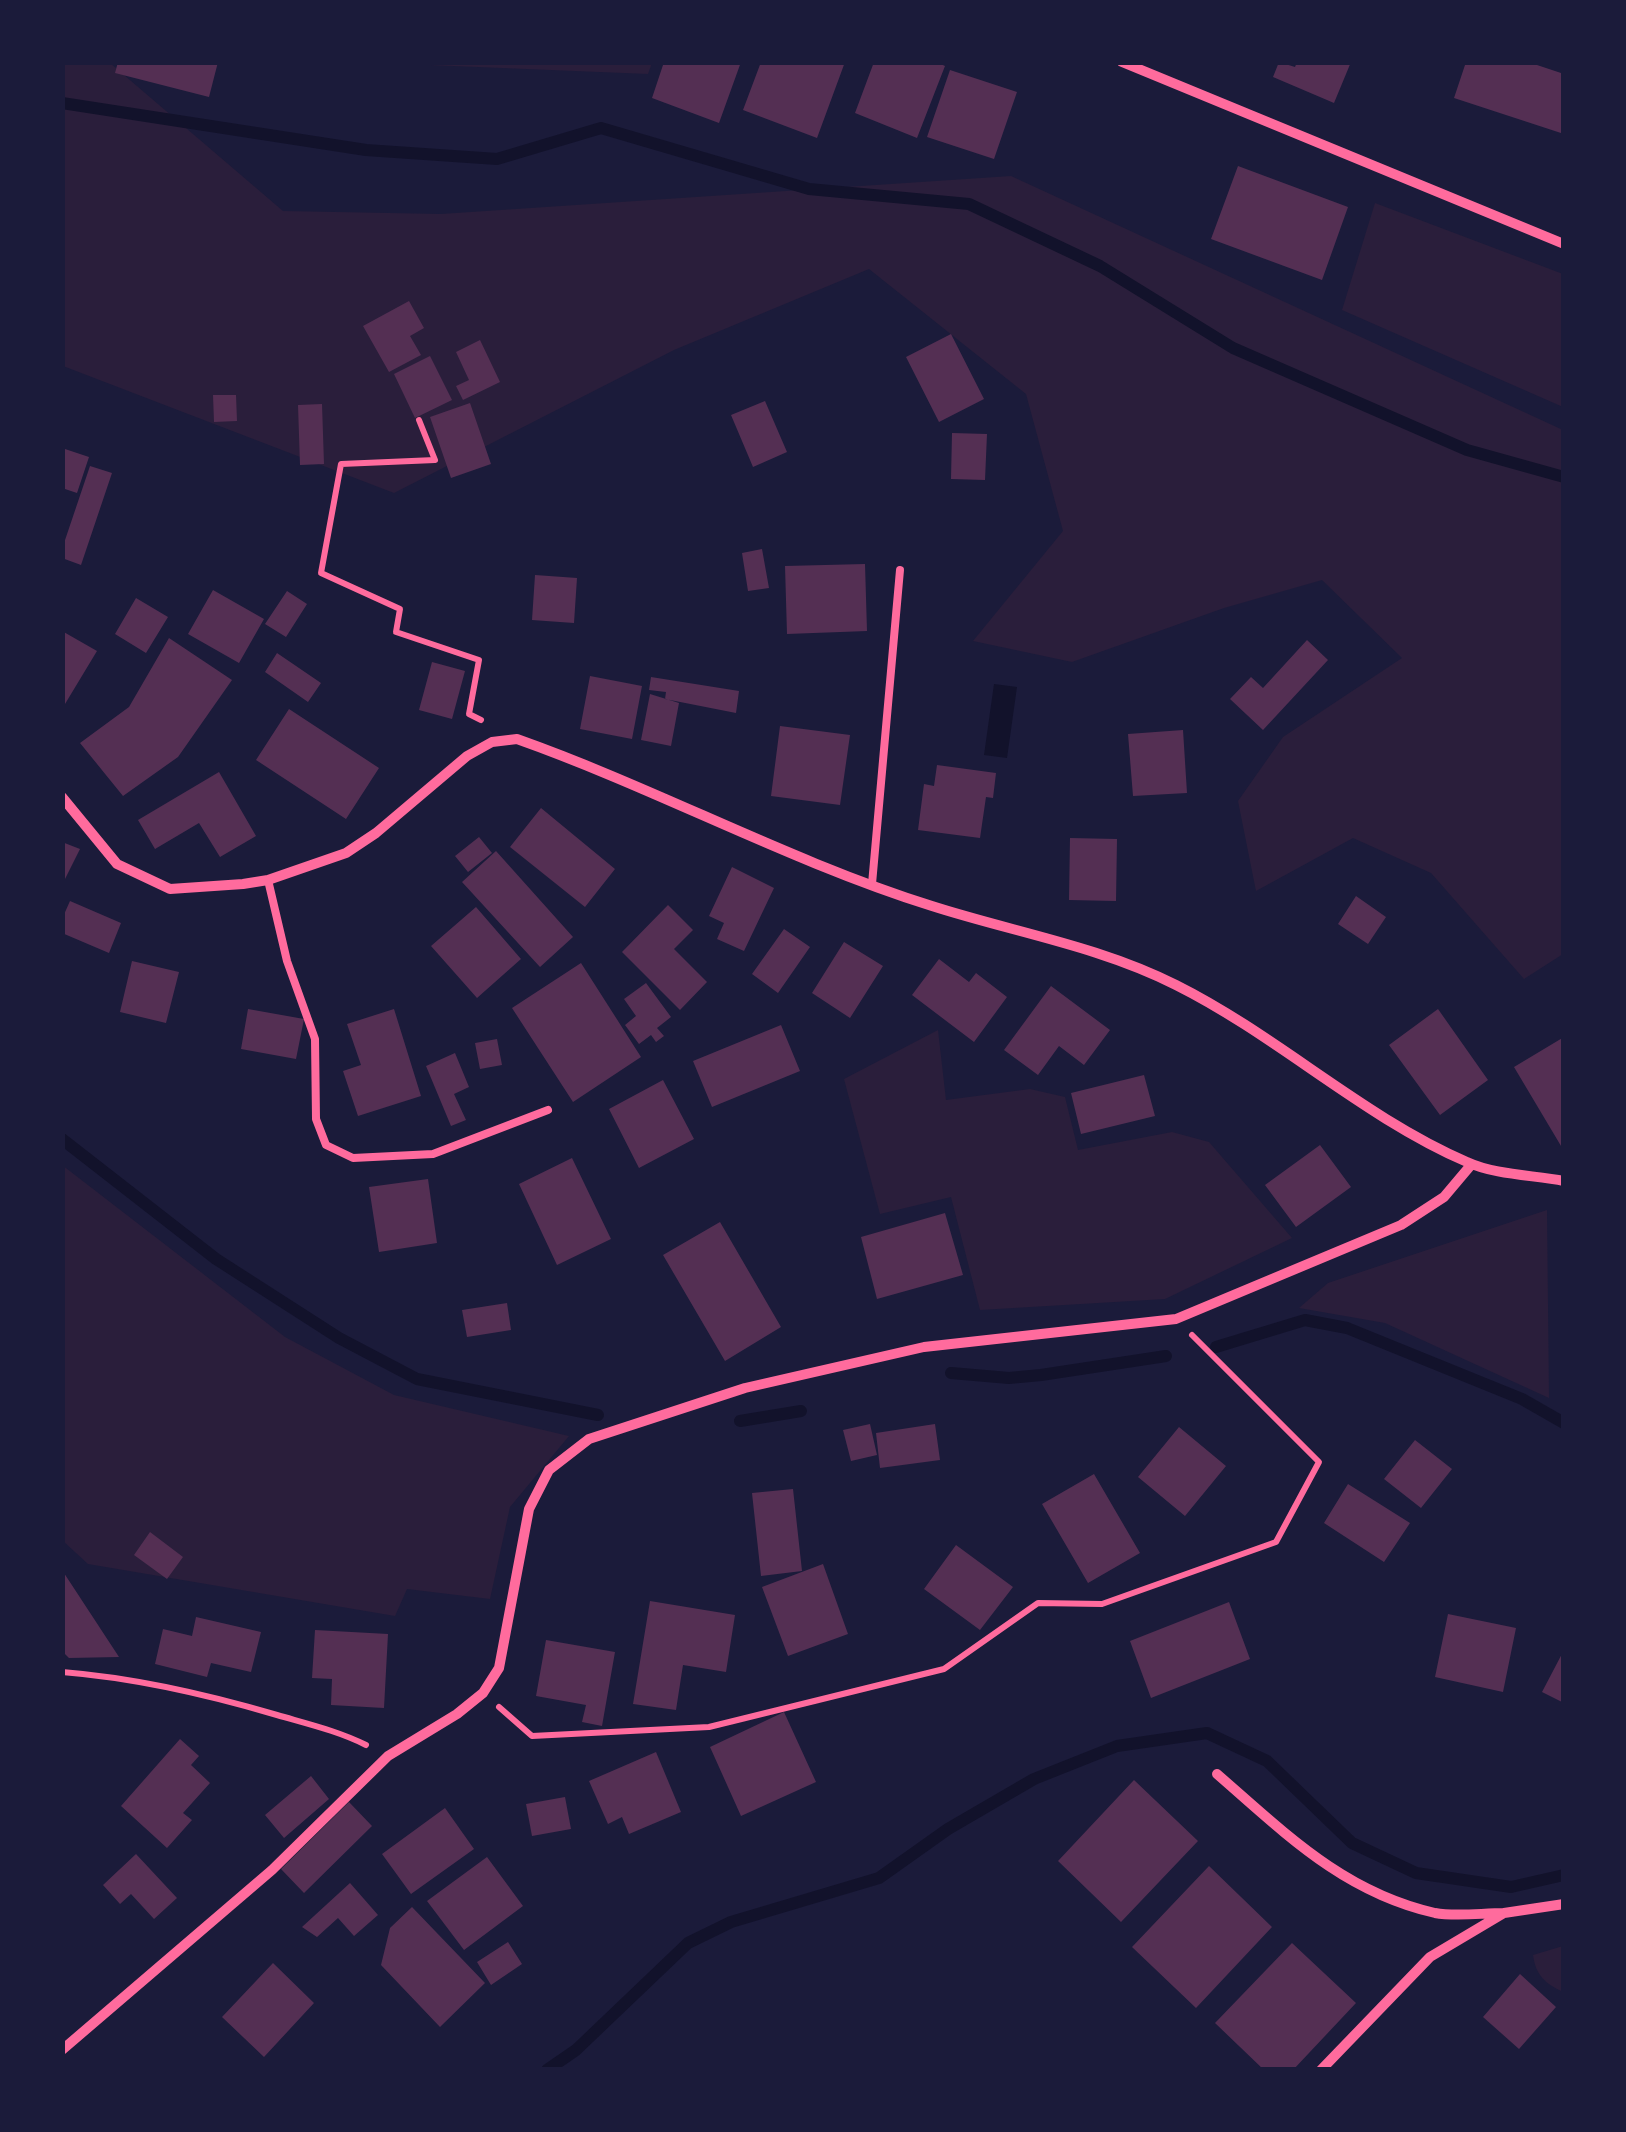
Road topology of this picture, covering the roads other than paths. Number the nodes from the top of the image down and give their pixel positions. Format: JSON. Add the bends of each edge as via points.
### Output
{"nodes":[{"id":1,"x":1122,"y":62,"type":"edge"},
{"id":2,"x":1564,"y":244,"type":"edge"},
{"id":3,"x":900,"y":570,"type":"dead end"},
{"id":4,"x":62,"y":798,"type":"edge"},
{"id":5,"x":268,"y":880,"type":"junction"},
{"id":6,"x":872,"y":884,"type":"junction"},
{"id":7,"x":548,"y":1110,"type":"dead end"},
{"id":8,"x":1471,"y":1164,"type":"junction"},
{"id":9,"x":1564,"y":1181,"type":"edge"},
{"id":10,"x":1217,"y":1774,"type":"dead end"},
{"id":11,"x":1564,"y":1904,"type":"edge"},
{"id":12,"x":1504,"y":1913,"type":"junction"},
{"id":13,"x":62,"y":2050,"type":"edge"},
{"id":14,"x":1321,"y":2070,"type":"edge"}],
"edges":[{"from":1,"to":2,"type":"street"},
{"from":3,"to":6,"type":"lane"},
{"from":4,"to":5,"type":"street","via":[[117,864],[170,889]]},
{"from":5,"to":6,"type":"street","via":[[346,853],[467,756],[492,742],[517,740]]},
{"from":5,"to":7,"type":"lane","via":[[315,1039],[316,1119],[326,1145],[353,1158],[432,1154]]},
{"from":6,"to":8,"type":"street","via":[[1059,940],[1175,984]]},
{"from":8,"to":9,"type":"street"},
{"from":8,"to":13,"type":"street","via":[[1444,1197],[1402,1225],[1176,1319],[924,1347],[744,1388],[588,1438],[549,1470],[529,1509],[499,1668],[483,1693],[388,1756],[272,1870]]},
{"from":10,"to":12,"type":"street","via":[[1315,1860],[1385,1897],[1438,1914]]},
{"from":11,"to":12,"type":"street"},
{"from":12,"to":14,"type":"street","via":[[1430,1957]]}]}
